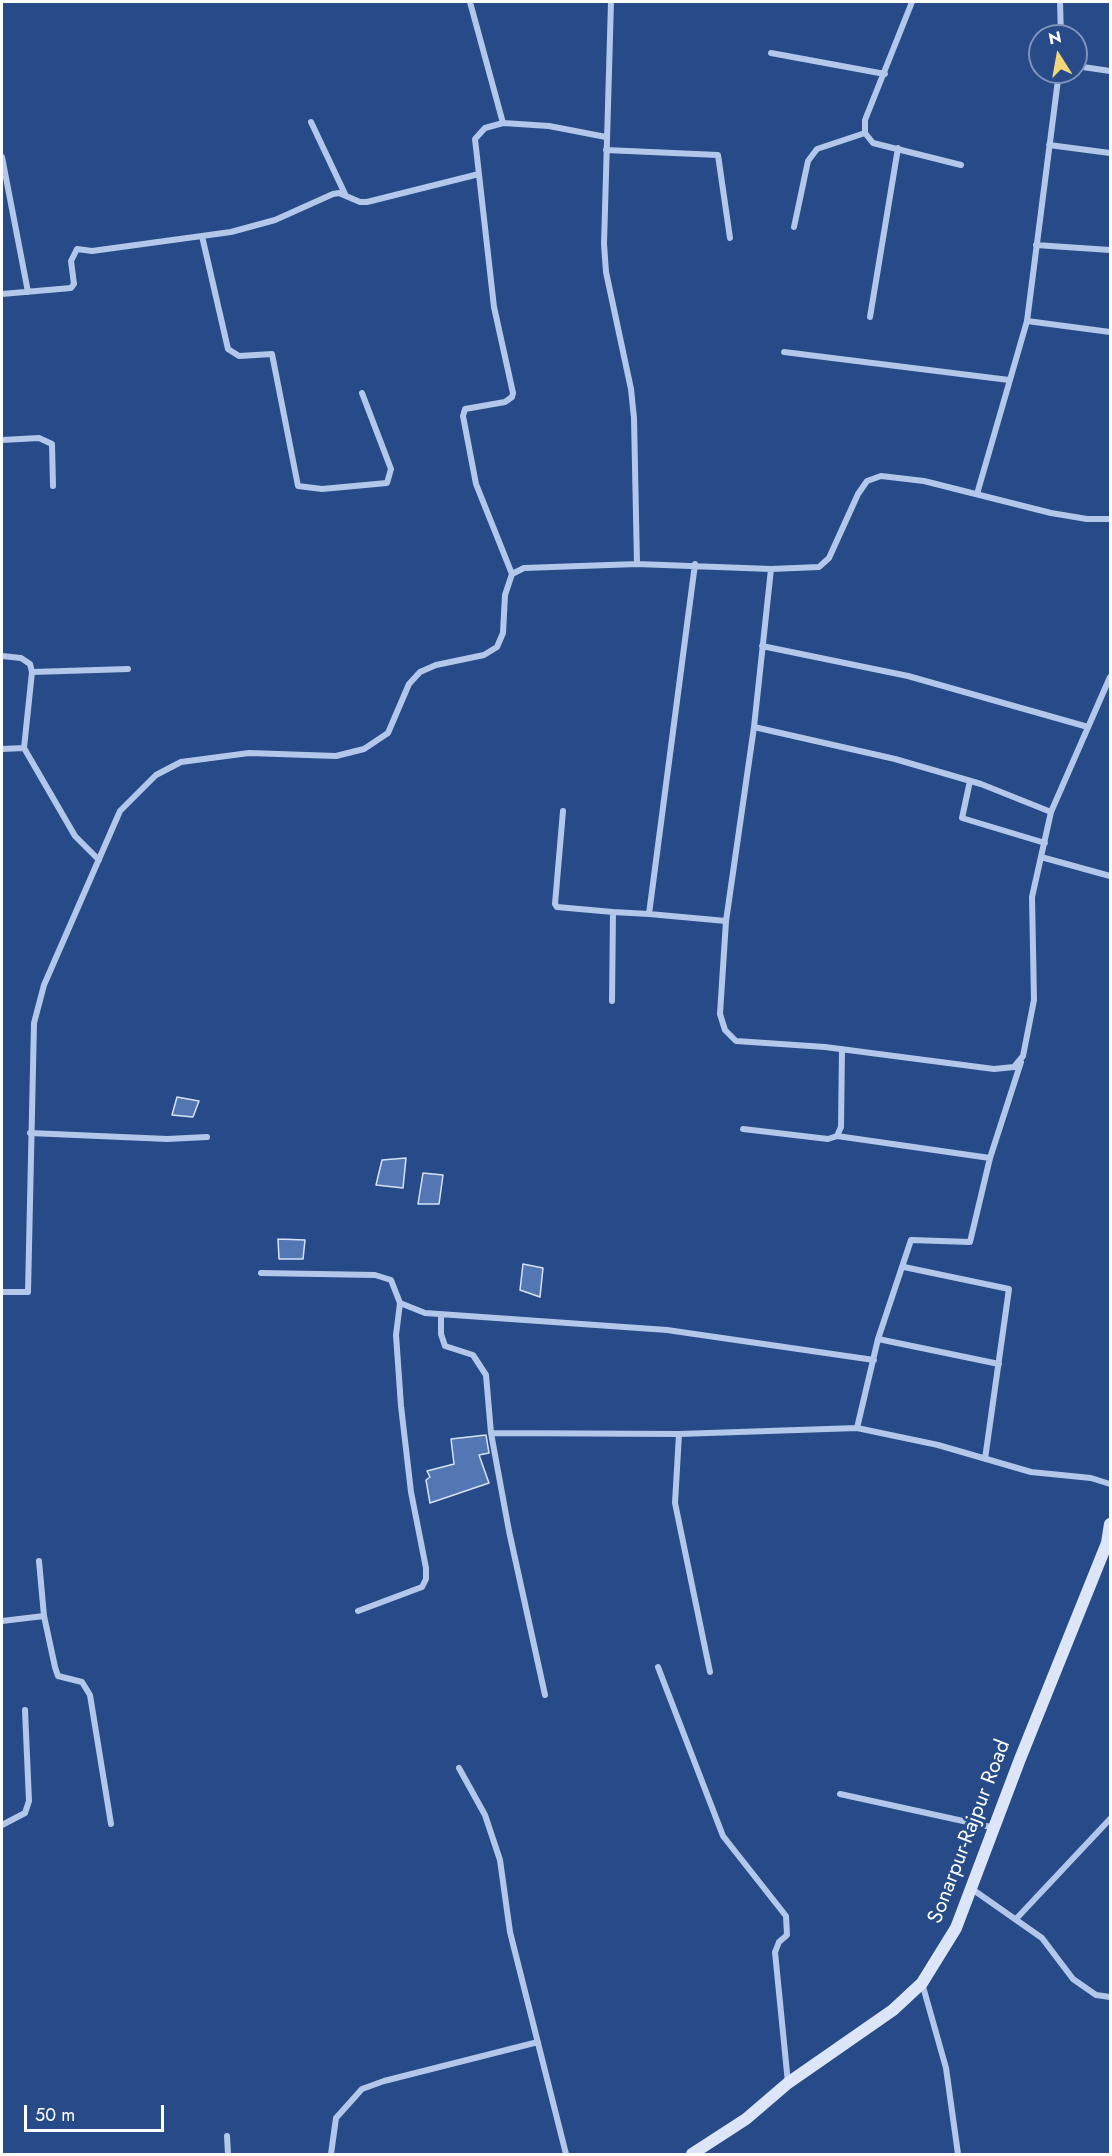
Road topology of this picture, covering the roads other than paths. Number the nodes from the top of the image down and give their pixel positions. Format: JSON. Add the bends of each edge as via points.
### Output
{"nodes":[{"id":1,"x":470,"y":2,"type":"edge"},
{"id":2,"x":611,"y":2,"type":"edge"},
{"id":3,"x":912,"y":2,"type":"edge"},
{"id":4,"x":1060,"y":2,"type":"edge"},
{"id":5,"x":1061,"y":24,"type":"edge"},
{"id":6,"x":771,"y":53,"type":"dead end"},
{"id":7,"x":1088,"y":68,"type":"edge"},
{"id":8,"x":1110,"y":71,"type":"edge"},
{"id":9,"x":885,"y":74,"type":"junction"},
{"id":10,"x":1057,"y":84,"type":"edge"},
{"id":11,"x":311,"y":122,"type":"dead end"},
{"id":12,"x":503,"y":123,"type":"junction"},
{"id":13,"x":865,"y":134,"type":"junction"},
{"id":14,"x":606,"y":137,"type":"junction"},
{"id":15,"x":1049,"y":145,"type":"junction"},
{"id":16,"x":898,"y":148,"type":"junction"},
{"id":17,"x":606,"y":150,"type":"junction"},
{"id":18,"x":1110,"y":153,"type":"edge"},
{"id":19,"x":2,"y":157,"type":"edge"},
{"id":20,"x":961,"y":165,"type":"dead end"},
{"id":21,"x":479,"y":174,"type":"junction"},
{"id":22,"x":345,"y":195,"type":"junction"},
{"id":23,"x":794,"y":227,"type":"dead end"},
{"id":24,"x":202,"y":236,"type":"junction"},
{"id":25,"x":730,"y":238,"type":"dead end"},
{"id":26,"x":1036,"y":245,"type":"junction"},
{"id":27,"x":1110,"y":250,"type":"edge"},
{"id":28,"x":28,"y":292,"type":"junction"},
{"id":29,"x":2,"y":294,"type":"edge"},
{"id":30,"x":870,"y":317,"type":"dead end"},
{"id":31,"x":1027,"y":321,"type":"junction"},
{"id":32,"x":1110,"y":332,"type":"edge"},
{"id":33,"x":784,"y":352,"type":"dead end"},
{"id":34,"x":1010,"y":380,"type":"junction"},
{"id":35,"x":362,"y":393,"type":"dead end"},
{"id":36,"x":2,"y":440,"type":"edge"},
{"id":37,"x":52,"y":486,"type":"dead end"},
{"id":38,"x":977,"y":494,"type":"junction"},
{"id":39,"x":1110,"y":519,"type":"edge"},
{"id":40,"x":637,"y":564,"type":"junction"},
{"id":41,"x":695,"y":564,"type":"junction"},
{"id":42,"x":771,"y":569,"type":"junction"},
{"id":43,"x":512,"y":574,"type":"junction"},
{"id":44,"x":762,"y":646,"type":"junction"},
{"id":45,"x":2,"y":656,"type":"edge"},
{"id":46,"x":128,"y":669,"type":"dead end"},
{"id":47,"x":32,"y":672,"type":"junction"},
{"id":48,"x":1110,"y":677,"type":"edge"},
{"id":49,"x":754,"y":727,"type":"junction"},
{"id":50,"x":1088,"y":727,"type":"junction"},
{"id":51,"x":24,"y":748,"type":"junction"},
{"id":52,"x":2,"y":749,"type":"edge"},
{"id":53,"x":970,"y":781,"type":"junction"},
{"id":54,"x":562,"y":811,"type":"dead end"},
{"id":55,"x":1051,"y":812,"type":"junction"},
{"id":56,"x":1044,"y":843,"type":"junction"},
{"id":57,"x":1041,"y":857,"type":"junction"},
{"id":58,"x":99,"y":860,"type":"junction"},
{"id":59,"x":1110,"y":876,"type":"edge"},
{"id":60,"x":614,"y":912,"type":"junction"},
{"id":61,"x":649,"y":914,"type":"junction"},
{"id":62,"x":726,"y":921,"type":"junction"},
{"id":63,"x":612,"y":1001,"type":"dead end"},
{"id":64,"x":842,"y":1049,"type":"junction"},
{"id":65,"x":1023,"y":1056,"type":"junction"},
{"id":66,"x":743,"y":1129,"type":"dead end"},
{"id":67,"x":30,"y":1133,"type":"junction"},
{"id":68,"x":837,"y":1136,"type":"junction"},
{"id":69,"x":207,"y":1137,"type":"dead end"},
{"id":70,"x":990,"y":1158,"type":"junction"},
{"id":71,"x":904,"y":1267,"type":"junction"},
{"id":72,"x":261,"y":1273,"type":"dead end"},
{"id":73,"x":2,"y":1292,"type":"edge"},
{"id":74,"x":400,"y":1303,"type":"junction"},
{"id":75,"x":441,"y":1315,"type":"junction"},
{"id":76,"x":878,"y":1339,"type":"junction"},
{"id":77,"x":874,"y":1360,"type":"junction"},
{"id":78,"x":999,"y":1364,"type":"junction"},
{"id":79,"x":856,"y":1428,"type":"junction"},
{"id":80,"x":491,"y":1433,"type":"junction"},
{"id":81,"x":679,"y":1434,"type":"junction"},
{"id":82,"x":985,"y":1459,"type":"junction"},
{"id":83,"x":1110,"y":1484,"type":"edge"},
{"id":84,"x":1110,"y":1524,"type":"edge"},
{"id":85,"x":39,"y":1561,"type":"dead end"},
{"id":86,"x":358,"y":1611,"type":"dead end"},
{"id":87,"x":44,"y":1616,"type":"junction"},
{"id":88,"x":2,"y":1621,"type":"edge"},
{"id":89,"x":658,"y":1667,"type":"dead end"},
{"id":90,"x":710,"y":1672,"type":"dead end"},
{"id":91,"x":545,"y":1695,"type":"dead end"},
{"id":92,"x":25,"y":1710,"type":"dead end"},
{"id":93,"x":459,"y":1768,"type":"dead end"},
{"id":94,"x":840,"y":1794,"type":"dead end"},
{"id":95,"x":1110,"y":1819,"type":"edge"},
{"id":96,"x":111,"y":1824,"type":"dead end"},
{"id":97,"x":2,"y":1825,"type":"edge"},
{"id":98,"x":995,"y":1828,"type":"junction"},
{"id":99,"x":972,"y":1888,"type":"junction"},
{"id":100,"x":1016,"y":1919,"type":"junction"},
{"id":101,"x":922,"y":1983,"type":"junction"},
{"id":102,"x":1110,"y":1997,"type":"edge"},
{"id":103,"x":538,"y":2042,"type":"junction"},
{"id":104,"x":788,"y":2083,"type":"junction"},
{"id":105,"x":227,"y":2136,"type":"dead end"},
{"id":106,"x":228,"y":2154,"type":"edge"},
{"id":107,"x":331,"y":2154,"type":"edge"},
{"id":108,"x":566,"y":2154,"type":"edge"},
{"id":109,"x":692,"y":2154,"type":"edge"},
{"id":110,"x":958,"y":2154,"type":"edge"}],
"edges":[{"from":1,"to":12,"type":"street"},
{"from":2,"to":14,"type":"street"},
{"from":3,"to":9,"type":"street"},
{"from":4,"to":5,"type":"street"},
{"from":6,"to":9,"type":"street"},
{"from":7,"to":8,"type":"street"},
{"from":9,"to":13,"type":"street","via":[[865,120]]},
{"from":10,"to":15,"type":"street"},
{"from":11,"to":22,"type":"street"},
{"from":12,"to":14,"type":"street","via":[[549,126]]},
{"from":12,"to":21,"type":"street","via":[[484,128],[475,139]]},
{"from":13,"to":16,"type":"street","via":[[873,143]]},
{"from":13,"to":23,"type":"street","via":[[817,149],[808,160]]},
{"from":14,"to":17,"type":"street"},
{"from":15,"to":18,"type":"street"},
{"from":15,"to":26,"type":"street"},
{"from":16,"to":20,"type":"street"},
{"from":16,"to":30,"type":"street"},
{"from":17,"to":25,"type":"street","via":[[718,155]]},
{"from":17,"to":40,"type":"street","via":[[606,272],[631,389]]},
{"from":19,"to":28,"type":"street"},
{"from":21,"to":22,"type":"street","via":[[367,202]]},
{"from":21,"to":43,"type":"street","via":[[496,315],[513,393],[505,402],[465,409],[463,416],[476,484]]},
{"from":22,"to":24,"type":"street","via":[[333,194],[252,227]]},
{"from":24,"to":28,"type":"street","via":[[92,251],[77,249],[71,261],[74,284],[70,288]]},
{"from":24,"to":35,"type":"street","via":[[228,349],[239,356],[272,354],[298,486],[322,489],[387,483],[391,469]]},
{"from":26,"to":27,"type":"street"},
{"from":26,"to":31,"type":"street"},
{"from":28,"to":29,"type":"street"},
{"from":31,"to":32,"type":"street"},
{"from":31,"to":34,"type":"street"},
{"from":33,"to":34,"type":"street"},
{"from":34,"to":38,"type":"street"},
{"from":36,"to":37,"type":"street","via":[[39,438],[52,444]]},
{"from":38,"to":39,"type":"street","via":[[1051,513]]},
{"from":38,"to":42,"type":"street","via":[[898,476],[867,480],[829,558],[819,567]]},
{"from":40,"to":41,"type":"street"},
{"from":40,"to":43,"type":"street","via":[[549,565]]},
{"from":41,"to":42,"type":"street"},
{"from":41,"to":61,"type":"street"},
{"from":42,"to":44,"type":"street"},
{"from":43,"to":58,"type":"street","via":[[505,595],[503,633],[497,646],[484,655],[420,672],[408,684],[388,733],[364,749],[336,756],[249,753],[181,762],[156,775],[120,811]]},
{"from":44,"to":49,"type":"street"},
{"from":44,"to":50,"type":"street","via":[[908,676]]},
{"from":45,"to":47,"type":"street","via":[[21,658],[30,664]]},
{"from":46,"to":47,"type":"street"},
{"from":47,"to":51,"type":"street"},
{"from":48,"to":50,"type":"street"},
{"from":49,"to":53,"type":"street","via":[[895,759]]},
{"from":49,"to":62,"type":"street"},
{"from":50,"to":55,"type":"street"},
{"from":51,"to":52,"type":"street"},
{"from":51,"to":58,"type":"street","via":[[75,836]]},
{"from":53,"to":55,"type":"street"},
{"from":53,"to":56,"type":"street","via":[[962,818]]},
{"from":54,"to":60,"type":"street","via":[[555,904]]},
{"from":55,"to":56,"type":"street"},
{"from":56,"to":57,"type":"street"},
{"from":57,"to":59,"type":"street"},
{"from":57,"to":65,"type":"street","via":[[1032,897],[1034,1000]]},
{"from":58,"to":67,"type":"street","via":[[34,1023]]},
{"from":60,"to":61,"type":"street"},
{"from":60,"to":63,"type":"street"},
{"from":61,"to":62,"type":"street"},
{"from":62,"to":64,"type":"street","via":[[720,1014],[725,1030],[736,1041]]},
{"from":64,"to":65,"type":"street","via":[[994,1069],[1014,1066]]},
{"from":64,"to":68,"type":"street","via":[[841,1127]]},
{"from":65,"to":70,"type":"street"},
{"from":66,"to":68,"type":"street","via":[[828,1139]]},
{"from":67,"to":69,"type":"street"},
{"from":67,"to":73,"type":"street","via":[[28,1292]]},
{"from":68,"to":70,"type":"street"},
{"from":70,"to":71,"type":"street","via":[[970,1242],[911,1240]]},
{"from":71,"to":76,"type":"street"},
{"from":71,"to":78,"type":"street","via":[[1009,1289]]},
{"from":72,"to":74,"type":"street","via":[[375,1275],[391,1280]]},
{"from":74,"to":75,"type":"street","via":[[412,1310]]},
{"from":74,"to":86,"type":"street","via":[[396,1335],[401,1406],[426,1579],[422,1587]]},
{"from":75,"to":77,"type":"street","via":[[667,1330]]},
{"from":75,"to":80,"type":"street","via":[[445,1346],[472,1355],[486,1375]]},
{"from":76,"to":77,"type":"street"},
{"from":76,"to":78,"type":"street"},
{"from":77,"to":79,"type":"street"},
{"from":78,"to":82,"type":"street"},
{"from":79,"to":81,"type":"street"},
{"from":79,"to":82,"type":"street"},
{"from":80,"to":81,"type":"street"},
{"from":80,"to":91,"type":"street"},
{"from":81,"to":90,"type":"street","via":[[675,1503]]},
{"from":82,"to":83,"type":"street","via":[[1031,1472],[1091,1478]]},
{"from":84,"to":98,"type":"main road","name":"Sonarpur-Rajpur Road","via":[[1107,1543]]},
{"from":85,"to":87,"type":"street"},
{"from":87,"to":88,"type":"street"},
{"from":87,"to":96,"type":"street","via":[[58,1676],[82,1682],[90,1695]]},
{"from":89,"to":104,"type":"street","via":[[723,1836],[786,1916],[787,1935],[775,1952]]},
{"from":92,"to":97,"type":"street","via":[[29,1801],[25,1813]]},
{"from":93,"to":103,"type":"street","via":[[485,1815],[500,1860],[510,1932]]},
{"from":94,"to":98,"type":"street"},
{"from":95,"to":100,"type":"street"},
{"from":98,"to":99,"type":"main road","name":"Sonarpur-Rajpur Road"},
{"from":99,"to":100,"type":"street"},
{"from":99,"to":101,"type":"main road","name":"Sonarpur-Rajpur Road","via":[[956,1928]]},
{"from":100,"to":102,"type":"street","via":[[1042,1938],[1073,1979],[1096,1995]]},
{"from":101,"to":104,"type":"main road","name":"Sonarpur-Rajpur Road","via":[[893,2010]]},
{"from":101,"to":110,"type":"street","via":[[946,2068]]},
{"from":103,"to":107,"type":"street","via":[[362,2089],[336,2118]]},
{"from":103,"to":108,"type":"street"},
{"from":104,"to":109,"type":"main road","name":"Sonarpur-Rajpur Road","via":[[746,2119]]},
{"from":105,"to":106,"type":"street"}]}
